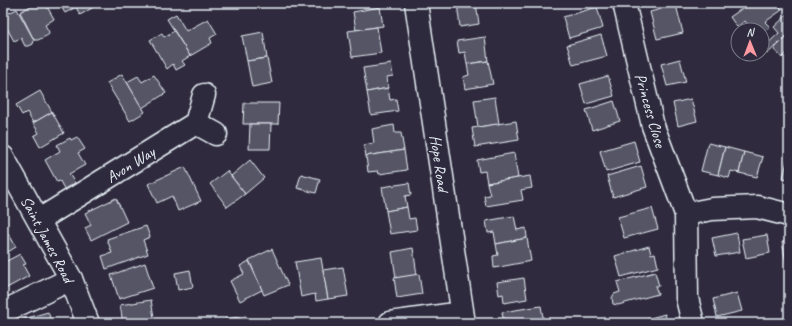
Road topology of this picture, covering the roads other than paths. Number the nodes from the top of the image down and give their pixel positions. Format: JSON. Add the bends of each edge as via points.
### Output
{"nodes":[{"id":1,"x":416,"y":3,"type":"edge"},
{"id":2,"x":624,"y":3,"type":"edge"},
{"id":3,"x":204,"y":95,"type":"dead end"},
{"id":4,"x":196,"y":123,"type":"junction"},
{"id":5,"x":216,"y":134,"type":"dead end"},
{"id":6,"x":3,"y":157,"type":"edge"},
{"id":7,"x":686,"y":214,"type":"junction"},
{"id":8,"x":789,"y":216,"type":"edge"},
{"id":9,"x":39,"y":220,"type":"junction"},
{"id":10,"x":71,"y":279,"type":"junction"},
{"id":11,"x":3,"y":312,"type":"edge"},
{"id":12,"x":463,"y":318,"type":"edge"},
{"id":13,"x":88,"y":323,"type":"edge"},
{"id":14,"x":390,"y":323,"type":"edge"},
{"id":15,"x":693,"y":323,"type":"edge"}],
"edges":[{"from":1,"to":12,"type":"street","name":"Hope Road"},
{"from":2,"to":7,"type":"street","name":"Princess Close","via":[[653,126]]},
{"from":3,"to":4,"type":"street"},
{"from":4,"to":5,"type":"street"},
{"from":4,"to":9,"type":"street","name":"Avon Way"},
{"from":6,"to":9,"type":"street","name":"Saint James Road"},
{"from":7,"to":8,"type":"street","via":[[757,207]]},
{"from":7,"to":15,"type":"street","name":"Princess Close","via":[[687,298]]},
{"from":9,"to":10,"type":"street","name":"Saint James Road"},
{"from":10,"to":11,"type":"street"},
{"from":10,"to":13,"type":"street","name":"Saint James Road"},
{"from":12,"to":14,"type":"street"}]}
